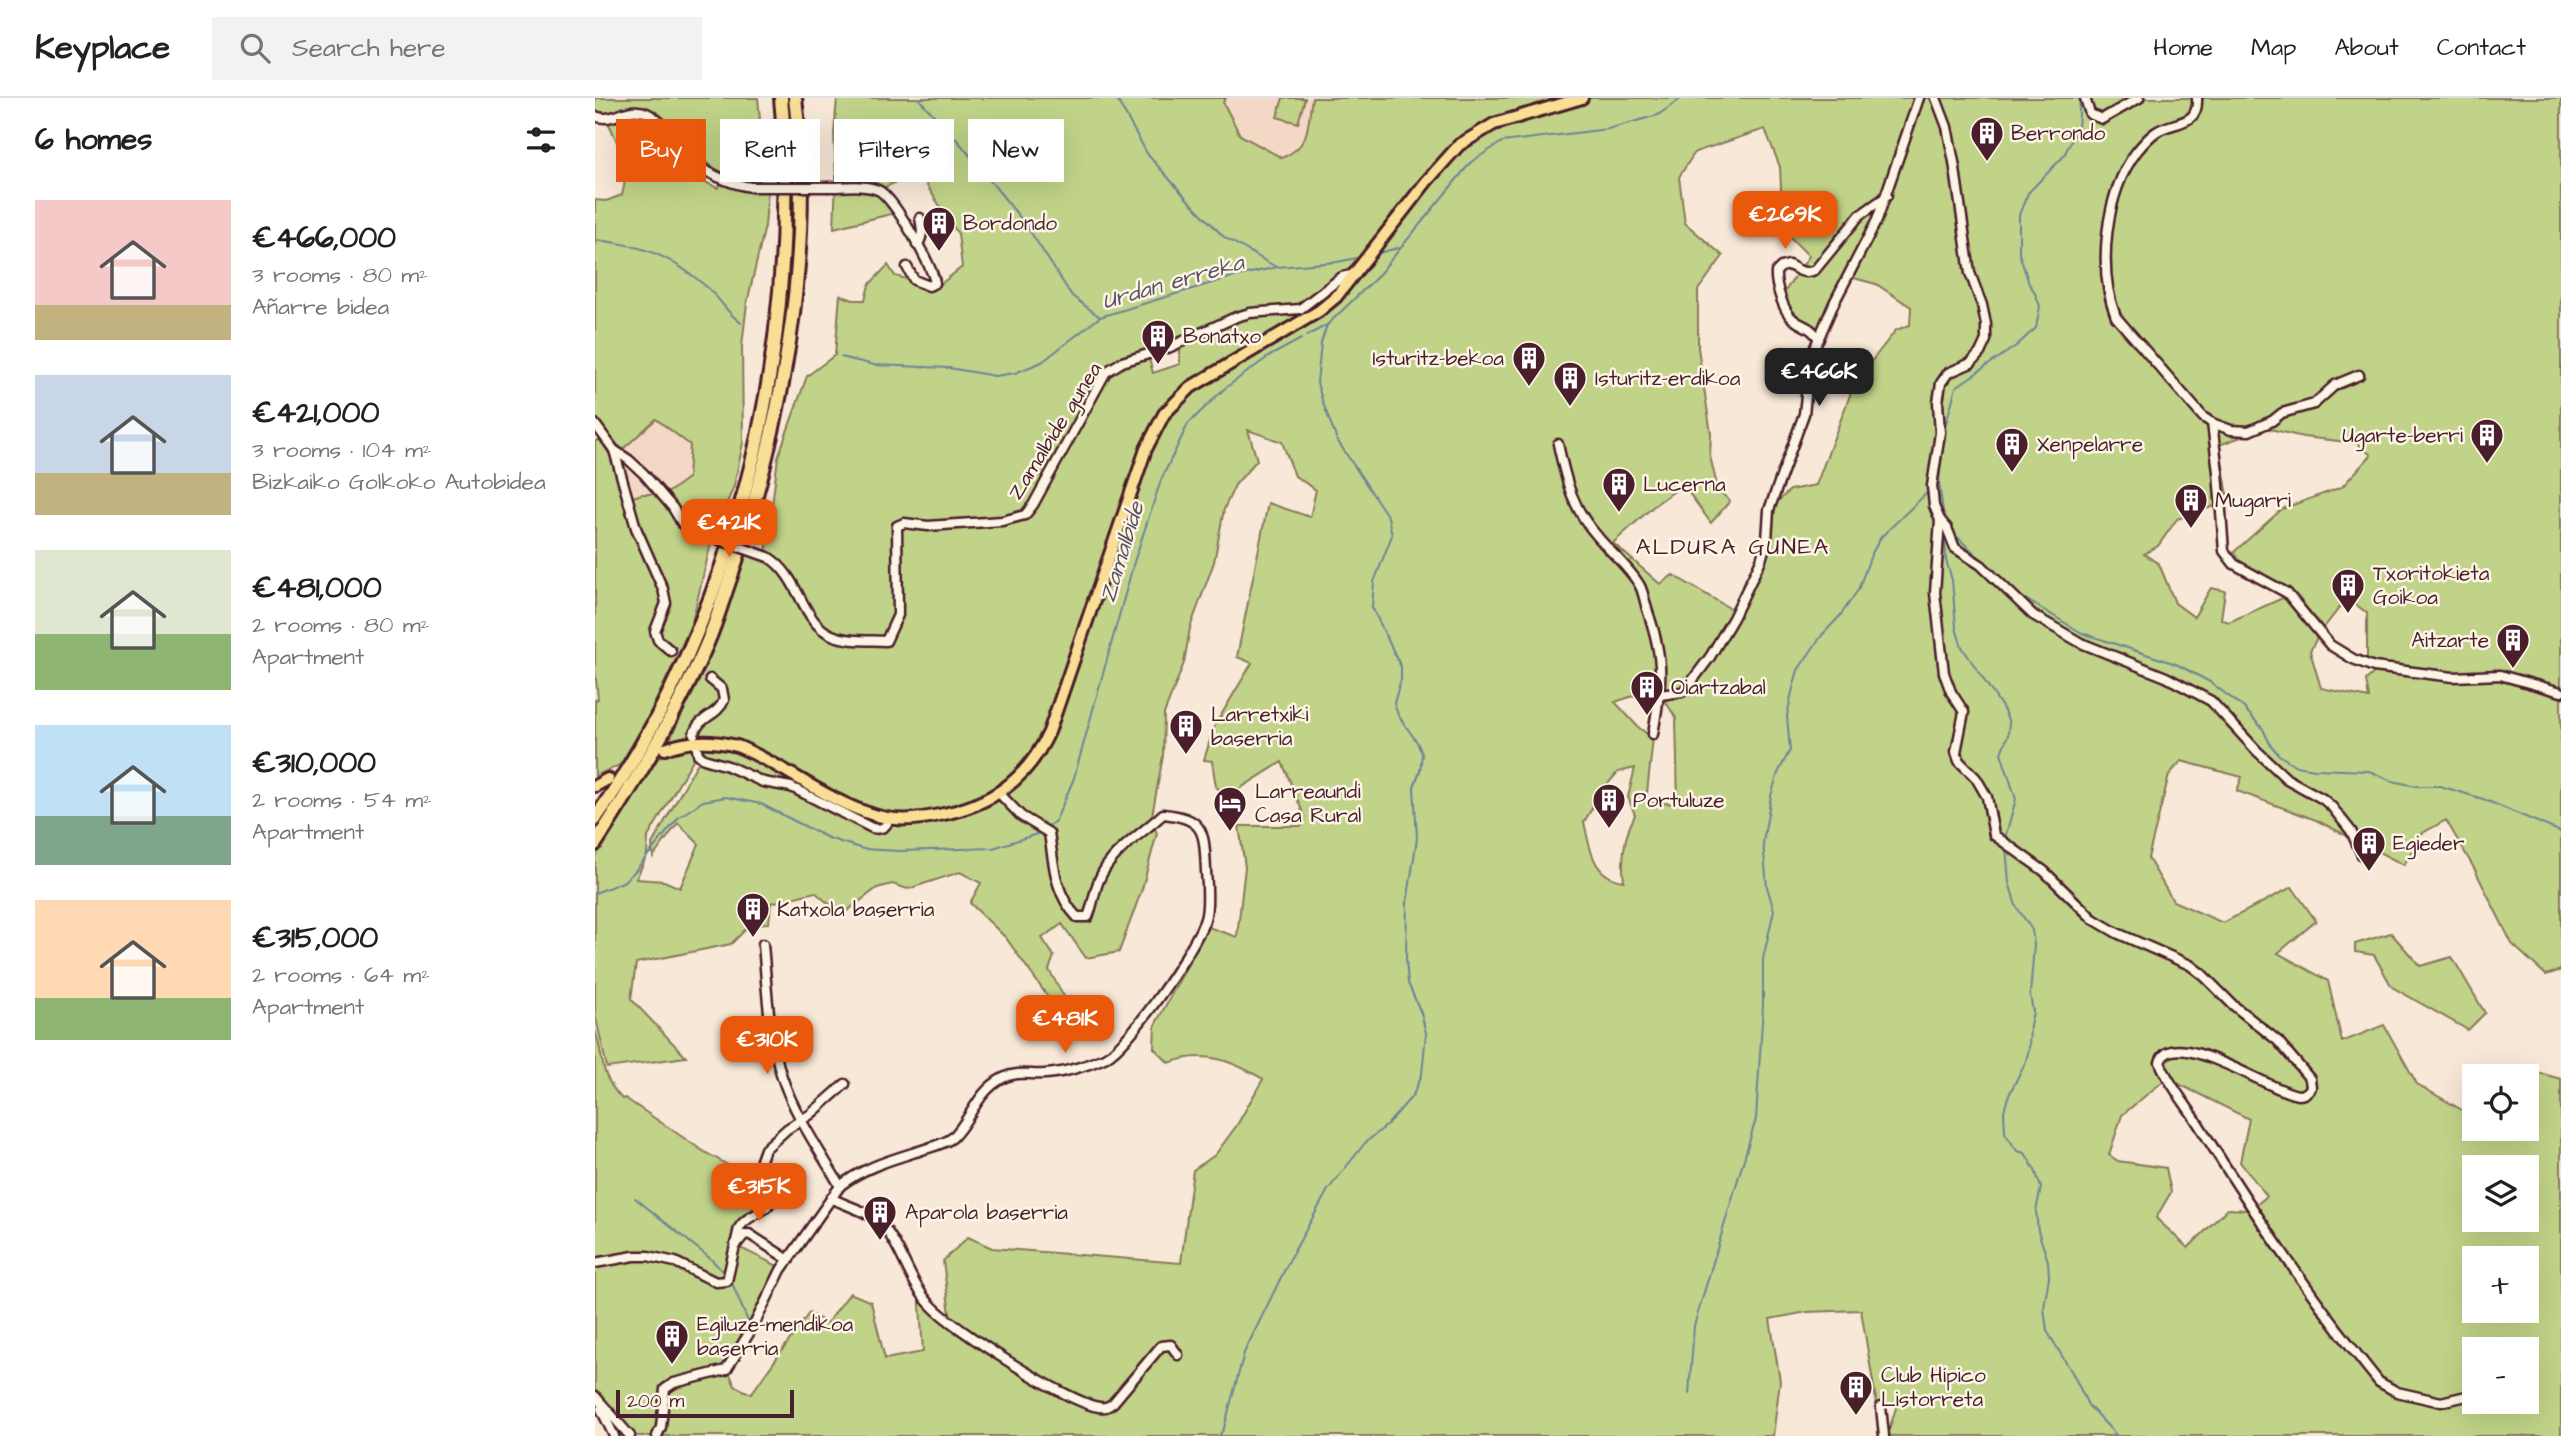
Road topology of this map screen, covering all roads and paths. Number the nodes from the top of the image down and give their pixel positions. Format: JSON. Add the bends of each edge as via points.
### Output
{"nodes":[{"id":1,"x":781,"y":98,"type":"edge"},
{"id":2,"x":795,"y":98,"type":"edge"},
{"id":3,"x":1582,"y":98,"type":"edge"},
{"id":4,"x":1919,"y":98,"type":"edge"},
{"id":5,"x":1936,"y":98,"type":"edge"},
{"id":6,"x":2085,"y":98,"type":"edge"},
{"id":7,"x":2139,"y":98,"type":"edge"},
{"id":8,"x":2197,"y":98,"type":"edge"},
{"id":9,"x":595,"y":116,"type":"edge"},
{"id":10,"x":1887,"y":196,"type":"junction"},
{"id":11,"x":920,"y":218,"type":"dead end"},
{"id":12,"x":917,"y":246,"type":"junction"},
{"id":13,"x":907,"y":267,"type":"dead end"},
{"id":14,"x":1356,"y":274,"type":"junction"},
{"id":15,"x":1819,"y":339,"type":"junction"},
{"id":16,"x":2359,"y":375,"type":"dead end"},
{"id":17,"x":2211,"y":423,"type":"junction"},
{"id":18,"x":595,"y":424,"type":"edge"},
{"id":19,"x":1558,"y":444,"type":"dead end"},
{"id":20,"x":614,"y":450,"type":"junction"},
{"id":21,"x":1940,"y":520,"type":"junction"},
{"id":22,"x":671,"y":651,"type":"tunnel mouth"},
{"id":23,"x":710,"y":679,"type":"tunnel mouth"},
{"id":24,"x":2561,"y":692,"type":"edge"},
{"id":25,"x":1660,"y":695,"type":"junction"},
{"id":26,"x":694,"y":734,"type":"dead end"},
{"id":27,"x":1653,"y":734,"type":"dead end"},
{"id":28,"x":696,"y":744,"type":"dead end"},
{"id":29,"x":664,"y":748,"type":"dead end"},
{"id":30,"x":608,"y":779,"type":"dead end"},
{"id":31,"x":595,"y":786,"type":"edge"},
{"id":32,"x":1000,"y":794,"type":"junction"},
{"id":33,"x":595,"y":819,"type":"edge"},
{"id":34,"x":889,"y":819,"type":"junction"},
{"id":35,"x":595,"y":844,"type":"edge"},
{"id":36,"x":2362,"y":855,"type":"dead end"},
{"id":37,"x":763,"y":944,"type":"dead end"},
{"id":38,"x":845,"y":1084,"type":"dead end"},
{"id":39,"x":801,"y":1119,"type":"junction"},
{"id":40,"x":840,"y":1186,"type":"junction"},
{"id":41,"x":831,"y":1198,"type":"junction"},
{"id":42,"x":734,"y":1247,"type":"junction"},
{"id":43,"x":789,"y":1260,"type":"junction"},
{"id":44,"x":595,"y":1263,"type":"edge"},
{"id":45,"x":1178,"y":1355,"type":"dead end"},
{"id":46,"x":595,"y":1396,"type":"edge"},
{"id":47,"x":2462,"y":1397,"type":"edge"},
{"id":48,"x":1881,"y":1407,"type":"dead end"},
{"id":49,"x":614,"y":1436,"type":"edge"},
{"id":50,"x":630,"y":1436,"type":"edge"},
{"id":51,"x":657,"y":1436,"type":"edge"},
{"id":52,"x":1884,"y":1436,"type":"edge"}],
"edges":[{"from":1,"to":33,"type":"highway","via":[[785,131],[783,260],[759,437],[697,634],[637,753]]},
{"from":2,"to":35,"type":"highway","via":[[800,171],[797,257],[771,440],[708,640],[677,706]]},
{"from":3,"to":14,"type":"main road","via":[[1495,124],[1459,145]]},
{"from":4,"to":10,"type":"street"},
{"from":5,"to":21,"type":"street","via":[[1947,127],[1971,273],[1986,324],[1980,353],[1971,363],[1948,373],[1941,383],[1932,486]]},
{"from":6,"to":7,"type":"street","via":[[2090,114],[2098,119]]},
{"from":8,"to":17,"type":"street","via":[[2197,110],[2189,120],[2157,132],[2137,151],[2123,174],[2104,260],[2116,317]]},
{"from":9,"to":12,"type":"street","bridge":true,"via":[[604,119],[643,111],[663,124],[694,162],[751,187],[865,187],[886,194]]},
{"from":10,"to":15,"type":"street"},
{"from":10,"to":15,"type":"street","via":[[1860,215],[1815,270],[1802,272],[1789,265],[1776,272],[1791,318],[1812,329]]},
{"from":11,"to":12,"type":"street","via":[[923,230]]},
{"from":12,"to":13,"type":"street","via":[[935,283],[929,286],[914,280]]},
{"from":14,"to":20,"type":"street","name":"Zamalbide gunea","bridge":true,"via":[[1342,277],[1300,309],[1236,317],[1168,348],[1113,366],[1025,515],[952,525],[900,524],[896,530],[898,615],[886,641],[827,632],[814,621],[788,573],[768,557],[683,525],[644,474]]},
{"from":14,"to":32,"type":"main road","via":[[1327,306],[1202,380],[1164,414],[1146,449],[1049,732],[1029,767]]},
{"from":15,"to":25,"type":"street","via":[[1809,369],[1804,414],[1769,510],[1761,560],[1710,657],[1682,692]]},
{"from":16,"to":17,"type":"street","via":[[2335,385],[2314,404],[2282,413],[2249,431]]},
{"from":17,"to":24,"type":"street","via":[[2224,551],[2234,564],[2287,593],[2330,645],[2374,667],[2453,677],[2500,675]]},
{"from":18,"to":20,"type":"street","name":"Zamalbide gunea"},
{"from":19,"to":25,"type":"street","via":[[1569,492],[1580,513],[1639,586],[1661,657]]},
{"from":20,"to":22,"type":"street","name":"Zamalbide gunea","via":[[636,528],[666,597],[656,636]]},
{"from":21,"to":36,"type":"street","via":[[1955,548],[1981,565],[2042,621],[2211,701],[2287,779],[2332,807]]},
{"from":21,"to":47,"type":"street","via":[[1935,593],[1944,673],[1964,712],[1956,752],[1987,797],[1994,835],[2045,872],[2093,919],[2190,965],[2278,1041],[2301,1068],[2311,1087],[2301,1096],[2203,1055],[2170,1051],[2160,1062],[2245,1200],[2379,1382],[2397,1392],[2441,1402]]},
{"from":23,"to":26,"type":"street","via":[[722,689],[724,700]]},
{"from":25,"to":27,"type":"street"},
{"from":28,"to":34,"type":"street","via":[[704,759],[763,782],[791,787],[872,828],[884,827]]},
{"from":29,"to":34,"type":"main road","via":[[693,741],[737,746],[855,807]]},
{"from":30,"to":31,"type":"main road"},
{"from":32,"to":34,"type":"main road","via":[[949,814]]},
{"from":32,"to":40,"type":"street","via":[[1021,816],[1049,832],[1062,899],[1077,917],[1088,918],[1098,881],[1126,845],[1163,814],[1190,819],[1204,835],[1206,918],[1170,982],[1112,1054],[1058,1072],[1002,1079],[976,1103],[951,1138],[867,1169]]},
{"from":37,"to":39,"type":"street","via":[[776,1055]]},
{"from":38,"to":39,"type":"street"},
{"from":39,"to":40,"type":"street"},
{"from":39,"to":42,"type":"street","via":[[765,1149],[761,1160],[771,1203],[742,1222]]},
{"from":40,"to":41,"type":"street"},
{"from":41,"to":43,"type":"street"},
{"from":41,"to":45,"type":"street","via":[[881,1224],[928,1303],[949,1321],[1090,1405],[1103,1408],[1114,1403],[1161,1346],[1171,1345]]},
{"from":42,"to":43,"type":"street","via":[[749,1234]]},
{"from":42,"to":44,"type":"street","via":[[729,1277],[723,1282],[648,1256]]},
{"from":43,"to":51,"type":"street","via":[[726,1370],[665,1389]]},
{"from":46,"to":49,"type":"street"},
{"from":46,"to":50,"type":"street"},
{"from":48,"to":52,"type":"street"}]}
